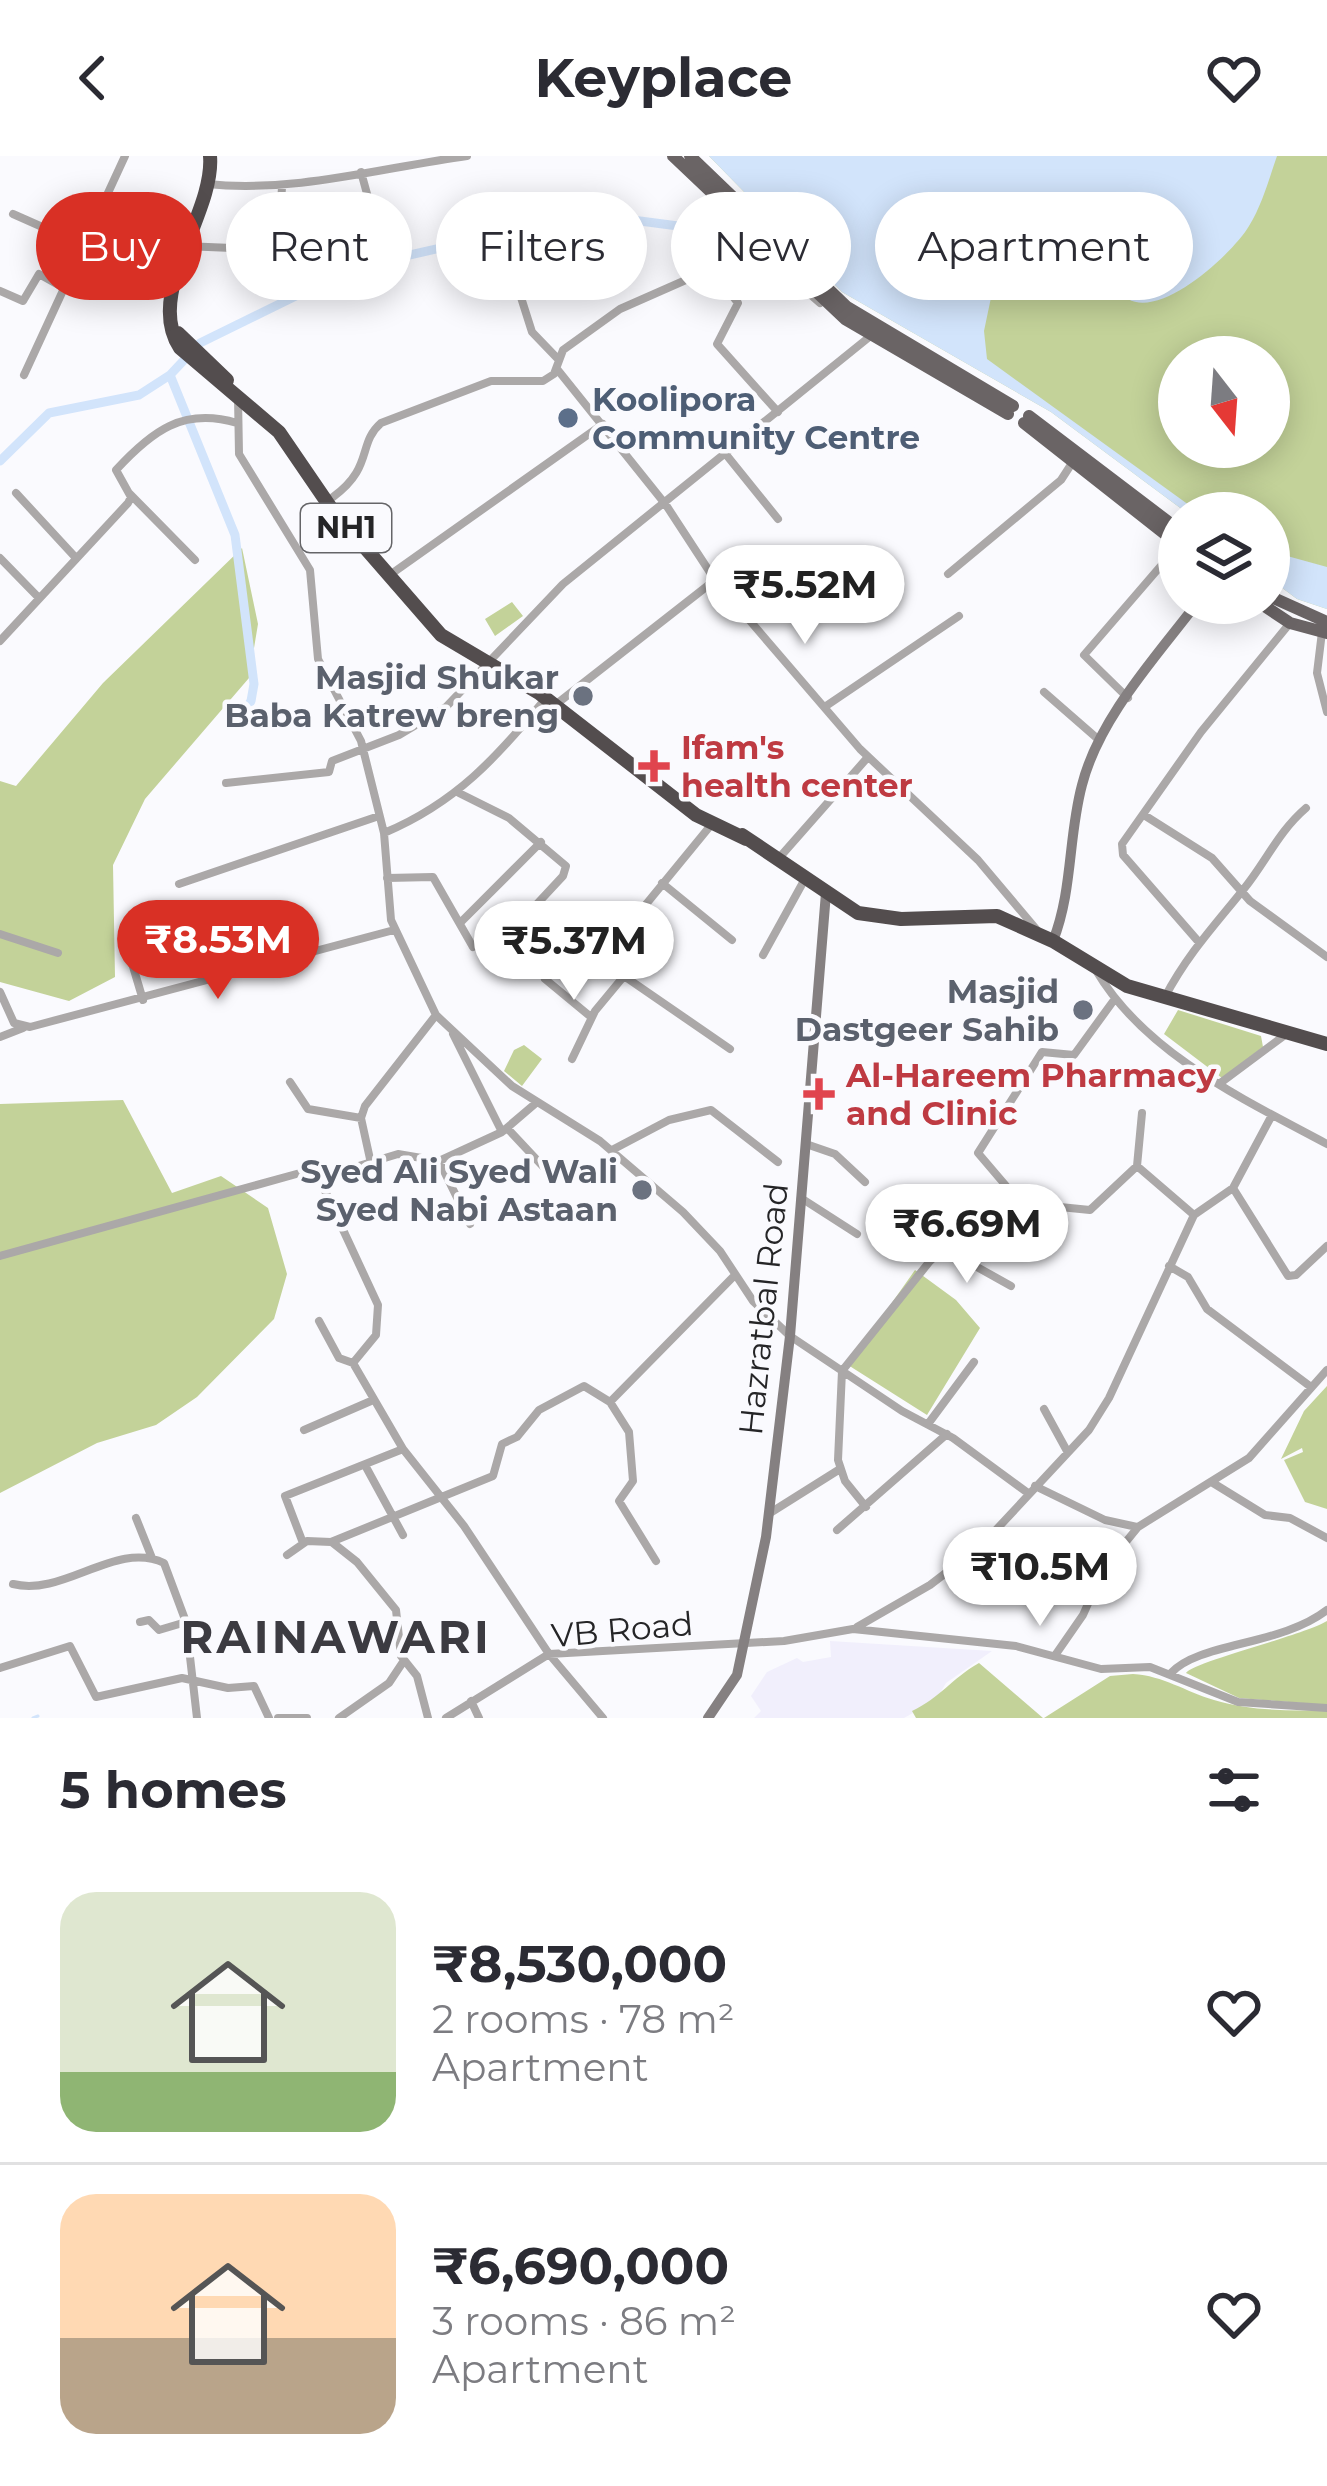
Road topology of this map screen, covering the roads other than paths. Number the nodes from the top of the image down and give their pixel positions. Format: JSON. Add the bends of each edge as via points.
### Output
{"nodes":[{"id":1,"x":124,"y":156,"type":"edge"},
{"id":2,"x":210,"y":156,"type":"edge"},
{"id":3,"x":466,"y":156,"type":"edge"},
{"id":4,"x":674,"y":156,"type":"edge"},
{"id":5,"x":690,"y":156,"type":"edge"},
{"id":6,"x":361,"y":172,"type":"junction"},
{"id":7,"x":207,"y":184,"type":"junction"},
{"id":8,"x":282,"y":187,"type":"junction"},
{"id":9,"x":107,"y":192,"type":"edge"},
{"id":10,"x":367,"y":192,"type":"edge"},
{"id":11,"x":202,"y":197,"type":"edge"},
{"id":12,"x":13,"y":214,"type":"dead end"},
{"id":13,"x":36,"y":224,"type":"edge"},
{"id":14,"x":202,"y":247,"type":"edge"},
{"id":15,"x":36,"y":279,"type":"edge"},
{"id":16,"x":671,"y":286,"type":"edge"},
{"id":17,"x":0,"y":291,"type":"edge"},
{"id":18,"x":58,"y":300,"type":"edge"},
{"id":19,"x":174,"y":300,"type":"edge"},
{"id":20,"x":522,"y":300,"type":"edge"},
{"id":21,"x":737,"y":300,"type":"edge"},
{"id":22,"x":825,"y":300,"type":"edge"},
{"id":23,"x":844,"y":314,"type":"junction"},
{"id":24,"x":875,"y":332,"type":"junction"},
{"id":25,"x":557,"y":363,"type":"junction"},
{"id":26,"x":24,"y":375,"type":"dead end"},
{"id":27,"x":235,"y":392,"type":"junction"},
{"id":28,"x":1010,"y":410,"type":"dead end"},
{"id":29,"x":778,"y":412,"type":"junction"},
{"id":30,"x":1026,"y":419,"type":"dead end"},
{"id":31,"x":237,"y":424,"type":"junction"},
{"id":32,"x":603,"y":424,"type":"junction"},
{"id":33,"x":724,"y":452,"type":"junction"},
{"id":34,"x":1077,"y":457,"type":"junction"},
{"id":35,"x":16,"y":493,"type":"dead end"},
{"id":36,"x":129,"y":493,"type":"junction"},
{"id":37,"x":333,"y":497,"type":"junction"},
{"id":38,"x":666,"y":505,"type":"junction"},
{"id":39,"x":1158,"y":515,"type":"edge"},
{"id":40,"x":778,"y":519,"type":"dead end"},
{"id":41,"x":1158,"y":526,"type":"edge"},
{"id":42,"x":0,"y":558,"type":"edge"},
{"id":43,"x":76,"y":559,"type":"junction"},
{"id":44,"x":195,"y":560,"type":"dead end"},
{"id":45,"x":1158,"y":568,"type":"edge"},
{"id":46,"x":394,"y":572,"type":"junction"},
{"id":47,"x":948,"y":574,"type":"dead end"},
{"id":48,"x":715,"y":580,"type":"junction"},
{"id":49,"x":39,"y":598,"type":"junction"},
{"id":50,"x":1290,"y":608,"type":"edge"},
{"id":51,"x":959,"y":616,"type":"dead end"},
{"id":52,"x":1290,"y":623,"type":"edge"},
{"id":53,"x":1182,"y":624,"type":"edge"},
{"id":54,"x":1289,"y":624,"type":"edge"},
{"id":55,"x":1325,"y":629,"type":"edge"},
{"id":56,"x":0,"y":641,"type":"edge"},
{"id":57,"x":481,"y":658,"type":"junction"},
{"id":58,"x":1044,"y":692,"type":"dead end"},
{"id":59,"x":548,"y":697,"type":"junction"},
{"id":60,"x":1128,"y":698,"type":"junction"},
{"id":61,"x":826,"y":706,"type":"junction"},
{"id":62,"x":1327,"y":712,"type":"edge"},
{"id":63,"x":1099,"y":740,"type":"junction"},
{"id":64,"x":365,"y":752,"type":"junction"},
{"id":65,"x":868,"y":758,"type":"junction"},
{"id":66,"x":226,"y":783,"type":"dead end"},
{"id":67,"x":459,"y":793,"type":"junction"},
{"id":68,"x":1306,"y":808,"type":"dead end"},
{"id":69,"x":1144,"y":814,"type":"junction"},
{"id":70,"x":379,"y":816,"type":"junction"},
{"id":71,"x":711,"y":825,"type":"junction"},
{"id":72,"x":384,"y":832,"type":"junction"},
{"id":73,"x":746,"y":839,"type":"junction"},
{"id":74,"x":541,"y":842,"type":"junction"},
{"id":75,"x":779,"y":858,"type":"junction"},
{"id":76,"x":806,"y":877,"type":"junction"},
{"id":77,"x":387,"y":878,"type":"junction"},
{"id":78,"x":662,"y":883,"type":"junction"},
{"id":79,"x":178,"y":884,"type":"dead end"},
{"id":80,"x":1242,"y":892,"type":"junction"},
{"id":81,"x":826,"y":893,"type":"junction"},
{"id":82,"x":461,"y":922,"type":"junction"},
{"id":83,"x":394,"y":930,"type":"junction"},
{"id":84,"x":0,"y":934,"type":"edge"},
{"id":85,"x":1048,"y":938,"type":"junction"},
{"id":86,"x":732,"y":940,"type":"dead end"},
{"id":87,"x":1197,"y":940,"type":"junction"},
{"id":88,"x":125,"y":943,"type":"dead end"},
{"id":89,"x":473,"y":947,"type":"dead end"},
{"id":90,"x":494,"y":949,"type":"dead end"},
{"id":91,"x":58,"y":952,"type":"dead end"},
{"id":92,"x":764,"y":955,"type":"dead end"},
{"id":93,"x":1327,"y":957,"type":"edge"},
{"id":94,"x":1097,"y":972,"type":"junction"},
{"id":95,"x":624,"y":976,"type":"junction"},
{"id":96,"x":545,"y":979,"type":"dead end"},
{"id":97,"x":0,"y":992,"type":"edge"},
{"id":98,"x":1164,"y":999,"type":"junction"},
{"id":99,"x":142,"y":1000,"type":"junction"},
{"id":100,"x":1114,"y":1000,"type":"junction"},
{"id":101,"x":436,"y":1016,"type":"junction"},
{"id":102,"x":591,"y":1017,"type":"junction"},
{"id":103,"x":24,"y":1028,"type":"junction"},
{"id":104,"x":1290,"y":1031,"type":"junction"},
{"id":105,"x":452,"y":1033,"type":"junction"},
{"id":106,"x":0,"y":1037,"type":"edge"},
{"id":107,"x":1326,"y":1042,"type":"edge"},
{"id":108,"x":730,"y":1049,"type":"dead end"},
{"id":109,"x":572,"y":1060,"type":"dead end"},
{"id":110,"x":290,"y":1082,"type":"dead end"},
{"id":111,"x":1219,"y":1084,"type":"junction"},
{"id":112,"x":536,"y":1103,"type":"junction"},
{"id":113,"x":1142,"y":1113,"type":"dead end"},
{"id":114,"x":1271,"y":1117,"type":"junction"},
{"id":115,"x":361,"y":1118,"type":"junction"},
{"id":116,"x":504,"y":1130,"type":"junction"},
{"id":117,"x":806,"y":1144,"type":"junction"},
{"id":118,"x":1327,"y":1144,"type":"edge"},
{"id":119,"x":612,"y":1150,"type":"junction"},
{"id":120,"x":370,"y":1159,"type":"junction"},
{"id":121,"x":439,"y":1161,"type":"junction"},
{"id":122,"x":778,"y":1162,"type":"dead end"},
{"id":123,"x":1137,"y":1166,"type":"junction"},
{"id":124,"x":551,"y":1175,"type":"dead end"},
{"id":125,"x":320,"y":1178,"type":"junction"},
{"id":126,"x":866,"y":1182,"type":"dead end"},
{"id":127,"x":1007,"y":1187,"type":"junction"},
{"id":128,"x":1233,"y":1188,"type":"junction"},
{"id":129,"x":801,"y":1198,"type":"junction"},
{"id":130,"x":1194,"y":1214,"type":"junction"},
{"id":131,"x":470,"y":1224,"type":"dead end"},
{"id":132,"x":857,"y":1234,"type":"dead end"},
{"id":133,"x":1327,"y":1246,"type":"edge"},
{"id":134,"x":943,"y":1248,"type":"junction"},
{"id":135,"x":0,"y":1256,"type":"edge"},
{"id":136,"x":1169,"y":1266,"type":"junction"},
{"id":137,"x":734,"y":1276,"type":"junction"},
{"id":138,"x":1011,"y":1286,"type":"dead end"},
{"id":139,"x":319,"y":1321,"type":"dead end"},
{"id":140,"x":790,"y":1336,"type":"junction"},
{"id":141,"x":974,"y":1361,"type":"dead end"},
{"id":142,"x":353,"y":1364,"type":"junction"},
{"id":143,"x":1327,"y":1370,"type":"edge"},
{"id":144,"x":842,"y":1371,"type":"junction"},
{"id":145,"x":1311,"y":1387,"type":"junction"},
{"id":146,"x":371,"y":1401,"type":"junction"},
{"id":147,"x":610,"y":1402,"type":"junction"},
{"id":148,"x":1044,"y":1409,"type":"dead end"},
{"id":149,"x":928,"y":1424,"type":"junction"},
{"id":150,"x":304,"y":1430,"type":"dead end"},
{"id":151,"x":947,"y":1434,"type":"junction"},
{"id":152,"x":403,"y":1449,"type":"junction"},
{"id":153,"x":1067,"y":1451,"type":"junction"},
{"id":154,"x":366,"y":1466,"type":"junction"},
{"id":155,"x":840,"y":1469,"type":"junction"},
{"id":156,"x":1213,"y":1483,"type":"junction"},
{"id":157,"x":1031,"y":1490,"type":"junction"},
{"id":158,"x":441,"y":1498,"type":"junction"},
{"id":159,"x":866,"y":1507,"type":"junction"},
{"id":160,"x":391,"y":1514,"type":"junction"},
{"id":161,"x":769,"y":1514,"type":"junction"},
{"id":162,"x":136,"y":1518,"type":"dead end"},
{"id":163,"x":1138,"y":1527,"type":"junction"},
{"id":164,"x":837,"y":1530,"type":"dead end"},
{"id":165,"x":403,"y":1534,"type":"dead end"},
{"id":166,"x":1327,"y":1538,"type":"edge"},
{"id":167,"x":332,"y":1542,"type":"junction"},
{"id":168,"x":303,"y":1543,"type":"junction"},
{"id":169,"x":287,"y":1555,"type":"dead end"},
{"id":170,"x":152,"y":1558,"type":"junction"},
{"id":171,"x":656,"y":1562,"type":"dead end"},
{"id":172,"x":13,"y":1584,"type":"dead end"},
{"id":173,"x":1327,"y":1610,"type":"edge"},
{"id":174,"x":140,"y":1622,"type":"dead end"},
{"id":175,"x":186,"y":1622,"type":"junction"},
{"id":176,"x":854,"y":1630,"type":"junction"},
{"id":177,"x":746,"y":1643,"type":"junction"},
{"id":178,"x":548,"y":1654,"type":"junction"},
{"id":179,"x":1056,"y":1654,"type":"junction"},
{"id":180,"x":403,"y":1662,"type":"junction"},
{"id":181,"x":0,"y":1669,"type":"edge"},
{"id":182,"x":1170,"y":1674,"type":"junction"},
{"id":183,"x":194,"y":1679,"type":"junction"},
{"id":184,"x":471,"y":1701,"type":"junction"},
{"id":185,"x":1327,"y":1708,"type":"edge"},
{"id":186,"x":197,"y":1718,"type":"edge"},
{"id":187,"x":269,"y":1718,"type":"edge"},
{"id":188,"x":278,"y":1718,"type":"edge"},
{"id":189,"x":307,"y":1718,"type":"edge"},
{"id":190,"x":339,"y":1718,"type":"edge"},
{"id":191,"x":428,"y":1718,"type":"edge"},
{"id":192,"x":446,"y":1718,"type":"edge"},
{"id":193,"x":478,"y":1718,"type":"edge"},
{"id":194,"x":603,"y":1718,"type":"edge"},
{"id":195,"x":708,"y":1718,"type":"edge"}],
"edges":[{"from":1,"to":9,"type":"street"},
{"from":2,"to":7,"type":"highway","number":"NH1"},
{"from":3,"to":6,"type":"street"},
{"from":4,"to":23,"type":"main road"},
{"from":5,"to":23,"type":"main road"},
{"from":6,"to":8,"type":"street"},
{"from":6,"to":10,"type":"street"},
{"from":7,"to":8,"type":"street"},
{"from":7,"to":11,"type":"highway","number":"NH1"},
{"from":8,"to":14,"type":"street","via":[[278,250]]},
{"from":12,"to":13,"type":"street"},
{"from":15,"to":17,"type":"street","via":[[23,301]]},
{"from":16,"to":25,"type":"street","via":[[620,308]]},
{"from":18,"to":26,"type":"street"},
{"from":19,"to":27,"type":"highway","number":"NH1","via":[[177,338]]},
{"from":20,"to":25,"type":"street","via":[[532,332]]},
{"from":21,"to":29,"type":"street","via":[[716,344]]},
{"from":22,"to":23,"type":"street"},
{"from":23,"to":24,"type":"main road"},
{"from":24,"to":28,"type":"main road"},
{"from":24,"to":29,"type":"street"},
{"from":25,"to":32,"type":"street"},
{"from":25,"to":37,"type":"street","via":[[543,381],[491,380],[381,423],[359,475]]},
{"from":27,"to":31,"type":"street"},
{"from":27,"to":37,"type":"highway","number":"NH1","via":[[281,422]]},
{"from":27,"to":57,"type":"highway","number":"NH1","via":[[279,432],[419,614]]},
{"from":29,"to":33,"type":"street"},
{"from":30,"to":34,"type":"main road"},
{"from":31,"to":36,"type":"street","via":[[197,416],[154,432],[116,470]]},
{"from":31,"to":64,"type":"street","via":[[239,454],[310,570],[318,659]]},
{"from":32,"to":38,"type":"street"},
{"from":32,"to":46,"type":"street"},
{"from":33,"to":38,"type":"street"},
{"from":33,"to":40,"type":"street"},
{"from":34,"to":39,"type":"main road"},
{"from":34,"to":41,"type":"main road"},
{"from":34,"to":47,"type":"street","via":[[1061,480]]},
{"from":35,"to":43,"type":"street"},
{"from":36,"to":43,"type":"street"},
{"from":36,"to":44,"type":"street"},
{"from":37,"to":46,"type":"highway","number":"NH1"},
{"from":38,"to":48,"type":"street"},
{"from":38,"to":57,"type":"street"},
{"from":42,"to":49,"type":"street"},
{"from":43,"to":49,"type":"street"},
{"from":45,"to":60,"type":"street","via":[[1086,651]]},
{"from":46,"to":57,"type":"highway","number":"NH1"},
{"from":48,"to":59,"type":"street"},
{"from":48,"to":61,"type":"street"},
{"from":49,"to":56,"type":"street"},
{"from":50,"to":55,"type":"main road"},
{"from":51,"to":61,"type":"street"},
{"from":52,"to":55,"type":"main road"},
{"from":53,"to":60,"type":"main road"},
{"from":54,"to":69,"type":"street"},
{"from":55,"to":62,"type":"street","via":[[1317,673]]},
{"from":57,"to":59,"type":"highway","number":"NH1"},
{"from":57,"to":64,"type":"street","via":[[446,707]]},
{"from":58,"to":63,"type":"street"},
{"from":59,"to":67,"type":"street"},
{"from":59,"to":71,"type":"highway","number":"NH1"},
{"from":59,"to":73,"type":"highway","number":"NH1"},
{"from":60,"to":63,"type":"main road"},
{"from":61,"to":65,"type":"street"},
{"from":63,"to":85,"type":"main road","via":[[1078,798],[1066,902]]},
{"from":64,"to":66,"type":"street","via":[[332,761],[327,773]]},
{"from":64,"to":70,"type":"street"},
{"from":65,"to":75,"type":"street"},
{"from":65,"to":85,"type":"street"},
{"from":67,"to":72,"type":"street"},
{"from":67,"to":74,"type":"street"},
{"from":68,"to":80,"type":"street","via":[[1280,832]]},
{"from":69,"to":80,"type":"street","via":[[1212,858]]},
{"from":69,"to":87,"type":"street","via":[[1121,852]]},
{"from":70,"to":72,"type":"street"},
{"from":70,"to":79,"type":"street"},
{"from":71,"to":73,"type":"highway","number":"NH1"},
{"from":71,"to":78,"type":"street"},
{"from":72,"to":77,"type":"street"},
{"from":73,"to":75,"type":"highway","number":"NH1"},
{"from":74,"to":82,"type":"street"},
{"from":74,"to":90,"type":"street","via":[[567,871]]},
{"from":75,"to":76,"type":"highway","number":"NH1"},
{"from":76,"to":81,"type":"highway","number":"NH1"},
{"from":76,"to":92,"type":"street"},
{"from":77,"to":82,"type":"street","via":[[433,877]]},
{"from":77,"to":83,"type":"street"},
{"from":78,"to":86,"type":"street"},
{"from":78,"to":95,"type":"street","via":[[610,947]]},
{"from":80,"to":87,"type":"street"},
{"from":80,"to":93,"type":"street"},
{"from":81,"to":85,"type":"highway","number":"NH1","via":[[867,916],[987,914]]},
{"from":81,"to":117,"type":"main road","name":"Hazratbal Road"},
{"from":82,"to":89,"type":"street"},
{"from":83,"to":99,"type":"street"},
{"from":83,"to":101,"type":"street"},
{"from":84,"to":91,"type":"street"},
{"from":85,"to":94,"type":"highway","number":"NH1"},
{"from":87,"to":98,"type":"street"},
{"from":88,"to":99,"type":"street"},
{"from":94,"to":98,"type":"highway","number":"NH1"},
{"from":94,"to":100,"type":"street"},
{"from":95,"to":102,"type":"street"},
{"from":95,"to":108,"type":"street"},
{"from":96,"to":102,"type":"street"},
{"from":97,"to":103,"type":"street"},
{"from":98,"to":104,"type":"highway","number":"NH1"},
{"from":99,"to":103,"type":"street"},
{"from":100,"to":111,"type":"street"},
{"from":100,"to":127,"type":"street","via":[[1075,1055],[1042,1052],[984,1140],[979,1156]]},
{"from":101,"to":105,"type":"street"},
{"from":101,"to":115,"type":"street"},
{"from":102,"to":109,"type":"street"},
{"from":103,"to":106,"type":"street"},
{"from":104,"to":107,"type":"highway","number":"NH1"},
{"from":104,"to":111,"type":"street"},
{"from":105,"to":112,"type":"street"},
{"from":105,"to":116,"type":"street"},
{"from":110,"to":115,"type":"street","via":[[308,1109]]},
{"from":111,"to":114,"type":"street"},
{"from":112,"to":116,"type":"street"},
{"from":112,"to":119,"type":"street"},
{"from":113,"to":123,"type":"street"},
{"from":114,"to":118,"type":"street"},
{"from":114,"to":128,"type":"street"},
{"from":115,"to":120,"type":"street"},
{"from":116,"to":121,"type":"street"},
{"from":116,"to":124,"type":"street"},
{"from":117,"to":126,"type":"street","via":[[835,1154]]},
{"from":117,"to":129,"type":"main road","name":"Hazratbal Road"},
{"from":119,"to":122,"type":"street","via":[[669,1120],[711,1110]]},
{"from":119,"to":137,"type":"street","via":[[698,1227]]},
{"from":120,"to":121,"type":"street"},
{"from":120,"to":125,"type":"street"},
{"from":121,"to":131,"type":"street"},
{"from":123,"to":127,"type":"street","via":[[1083,1212],[1040,1205]]},
{"from":123,"to":130,"type":"street"},
{"from":125,"to":135,"type":"street","via":[[300,1173]]},
{"from":125,"to":142,"type":"street","via":[[379,1306],[376,1335]]},
{"from":127,"to":134,"type":"street"},
{"from":128,"to":130,"type":"street"},
{"from":128,"to":133,"type":"street","via":[[1288,1276]]},
{"from":129,"to":132,"type":"street"},
{"from":129,"to":140,"type":"main road","name":"Hazratbal Road"},
{"from":130,"to":136,"type":"street"},
{"from":134,"to":138,"type":"street"},
{"from":134,"to":144,"type":"street"},
{"from":136,"to":145,"type":"street","via":[[1188,1277],[1207,1309]]},
{"from":136,"to":153,"type":"street","via":[[1103,1410]]},
{"from":137,"to":140,"type":"street"},
{"from":137,"to":147,"type":"street"},
{"from":139,"to":142,"type":"street","via":[[339,1358]]},
{"from":140,"to":144,"type":"street"},
{"from":140,"to":161,"type":"main road","name":"Hazratbal Road"},
{"from":141,"to":149,"type":"street"},
{"from":142,"to":146,"type":"street"},
{"from":143,"to":145,"type":"street"},
{"from":144,"to":149,"type":"street"},
{"from":144,"to":155,"type":"street"},
{"from":145,"to":156,"type":"street","via":[[1279,1430]]},
{"from":146,"to":150,"type":"street"},
{"from":146,"to":152,"type":"street"},
{"from":147,"to":158,"type":"street","via":[[584,1386],[539,1410],[502,1444],[493,1476]]},
{"from":147,"to":171,"type":"street","via":[[631,1442],[633,1481],[619,1501]]},
{"from":148,"to":153,"type":"street"},
{"from":149,"to":151,"type":"street"},
{"from":151,"to":157,"type":"street"},
{"from":151,"to":159,"type":"street"},
{"from":152,"to":154,"type":"street"},
{"from":152,"to":158,"type":"street"},
{"from":153,"to":157,"type":"street"},
{"from":154,"to":160,"type":"street"},
{"from":154,"to":168,"type":"street","via":[[285,1496]]},
{"from":155,"to":159,"type":"street"},
{"from":155,"to":161,"type":"street"},
{"from":156,"to":163,"type":"street"},
{"from":156,"to":166,"type":"street","via":[[1265,1515]]},
{"from":157,"to":163,"type":"street"},
{"from":157,"to":176,"type":"street","via":[[969,1556]]},
{"from":158,"to":160,"type":"street"},
{"from":158,"to":178,"type":"street"},
{"from":159,"to":164,"type":"street"},
{"from":160,"to":165,"type":"street"},
{"from":160,"to":167,"type":"street"},
{"from":161,"to":177,"type":"main road","name":"Hazratbal Road"},
{"from":162,"to":170,"type":"street"},
{"from":163,"to":179,"type":"street","via":[[1103,1570]]},
{"from":167,"to":168,"type":"street"},
{"from":167,"to":180,"type":"street","via":[[393,1604]]},
{"from":168,"to":169,"type":"street"},
{"from":170,"to":172,"type":"street","via":[[44,1586]]},
{"from":170,"to":175,"type":"street","via":[[170,1570]]},
{"from":173,"to":182,"type":"street","via":[[1252,1644],[1190,1657]]},
{"from":174,"to":175,"type":"street","via":[[159,1630]]},
{"from":175,"to":183,"type":"street"},
{"from":176,"to":177,"type":"street","name":"VB Road"},
{"from":176,"to":179,"type":"street","name":"VB Road"},
{"from":177,"to":178,"type":"street","name":"VB Road"},
{"from":177,"to":195,"type":"main road","name":"Hazratbal Road","via":[[737,1675]]},
{"from":178,"to":184,"type":"street","name":"VB Road"},
{"from":178,"to":194,"type":"street"},
{"from":179,"to":182,"type":"street","name":"VB Road","via":[[1101,1669],[1150,1666]]},
{"from":180,"to":190,"type":"street","via":[[389,1684]]},
{"from":180,"to":191,"type":"street","via":[[417,1676]]},
{"from":181,"to":183,"type":"street","via":[[68,1646],[96,1696]]},
{"from":182,"to":185,"type":"street","via":[[1238,1702]]},
{"from":183,"to":186,"type":"street"},
{"from":183,"to":187,"type":"street","via":[[258,1688]]},
{"from":184,"to":192,"type":"street","name":"VB Road"},
{"from":184,"to":193,"type":"street"},
{"from":188,"to":189,"type":"street"}]}
